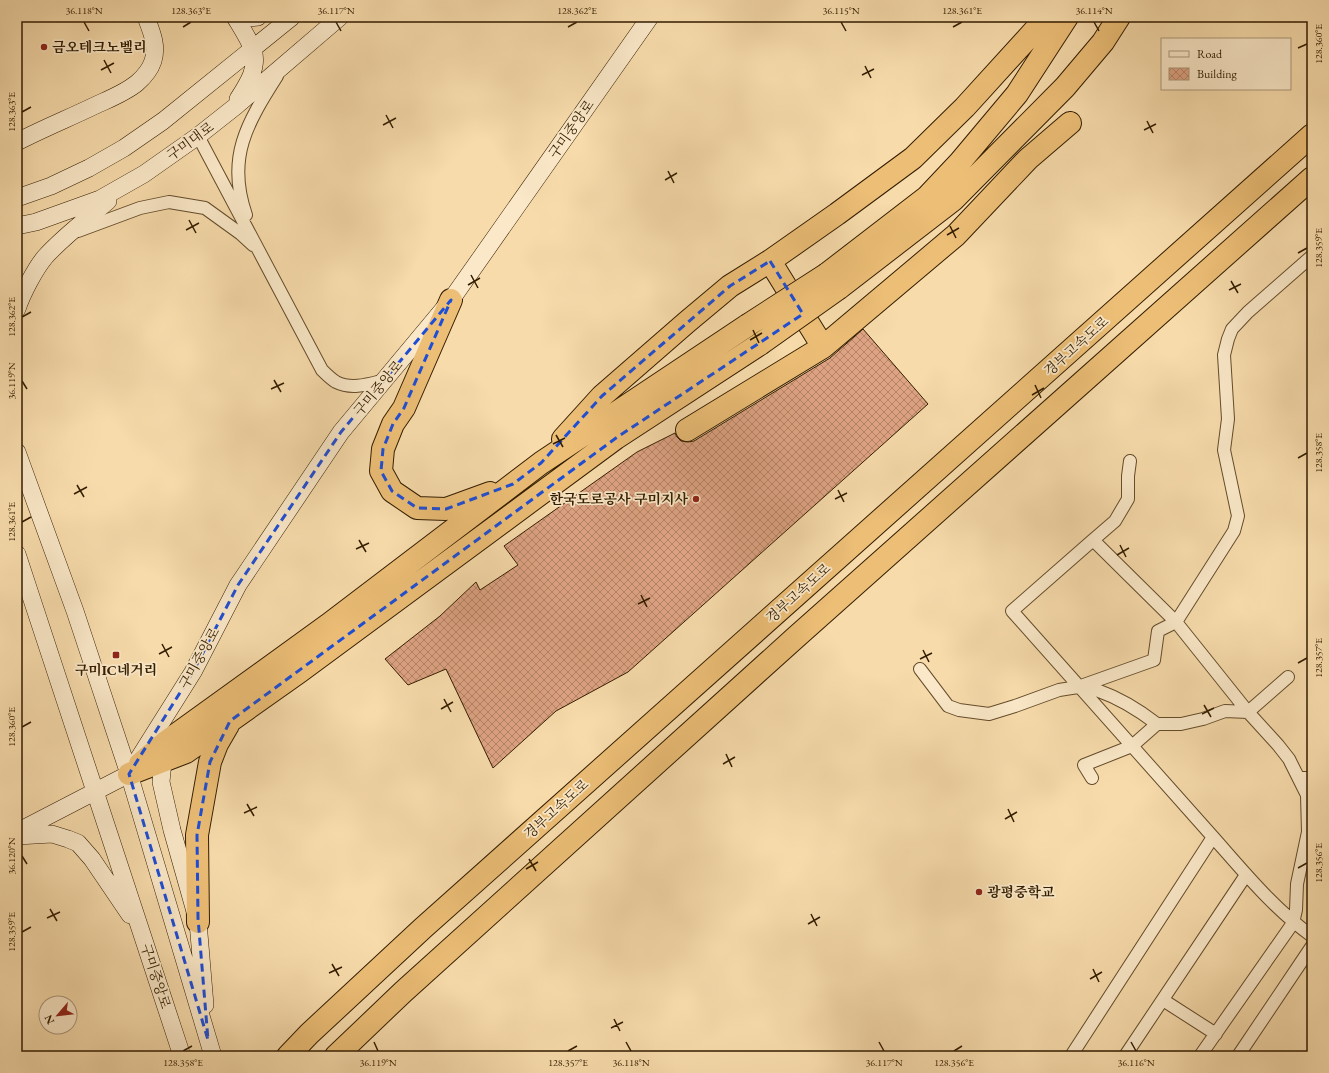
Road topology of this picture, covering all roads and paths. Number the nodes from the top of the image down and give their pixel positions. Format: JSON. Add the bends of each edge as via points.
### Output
{"nodes":[{"id":1,"x":146,"y":17,"type":"edge"},
{"id":2,"x":235,"y":17,"type":"edge"},
{"id":3,"x":258,"y":17,"type":"edge"},
{"id":4,"x":292,"y":17,"type":"edge"},
{"id":5,"x":340,"y":17,"type":"edge"},
{"id":6,"x":650,"y":17,"type":"edge"},
{"id":7,"x":1054,"y":17,"type":"edge"},
{"id":8,"x":1067,"y":17,"type":"edge"},
{"id":9,"x":1119,"y":17,"type":"edge"},
{"id":10,"x":253,"y":49,"type":"junction"},
{"id":11,"x":286,"y":63,"type":"junction"},
{"id":12,"x":228,"y":112,"type":"junction"},
{"id":13,"x":1070,"y":123,"type":"dead end"},
{"id":14,"x":1312,"y":135,"type":"edge"},
{"id":15,"x":198,"y":136,"type":"junction"},
{"id":16,"x":19,"y":142,"type":"edge"},
{"id":17,"x":1312,"y":178,"type":"edge"},
{"id":18,"x":132,"y":181,"type":"junction"},
{"id":19,"x":17,"y":198,"type":"edge"},
{"id":20,"x":17,"y":226,"type":"edge"},
{"id":21,"x":71,"y":233,"type":"junction"},
{"id":22,"x":259,"y":250,"type":"junction"},
{"id":23,"x":1312,"y":256,"type":"edge"},
{"id":24,"x":770,"y":261,"type":"junction"},
{"id":25,"x":833,"y":281,"type":"junction"},
{"id":26,"x":451,"y":300,"type":"junction"},
{"id":27,"x":17,"y":309,"type":"edge"},
{"id":28,"x":823,"y":347,"type":"junction"},
{"id":29,"x":385,"y":380,"type":"junction"},
{"id":30,"x":687,"y":430,"type":"dead end"},
{"id":31,"x":17,"y":453,"type":"edge"},
{"id":32,"x":1130,"y":461,"type":"dead end"},
{"id":33,"x":541,"y":463,"type":"junction"},
{"id":34,"x":513,"y":484,"type":"junction"},
{"id":35,"x":1093,"y":540,"type":"junction"},
{"id":36,"x":17,"y":554,"type":"edge"},
{"id":37,"x":1176,"y":622,"type":"junction"},
{"id":38,"x":920,"y":669,"type":"dead end"},
{"id":39,"x":193,"y":672,"type":"junction"},
{"id":40,"x":1288,"y":677,"type":"dead end"},
{"id":41,"x":1078,"y":687,"type":"junction"},
{"id":42,"x":1248,"y":712,"type":"junction"},
{"id":43,"x":230,"y":721,"type":"junction"},
{"id":44,"x":1157,"y":724,"type":"junction"},
{"id":45,"x":1132,"y":746,"type":"junction"},
{"id":46,"x":165,"y":751,"type":"junction"},
{"id":47,"x":129,"y":774,"type":"junction"},
{"id":48,"x":1092,"y":778,"type":"dead end"},
{"id":49,"x":1299,"y":778,"type":"junction"},
{"id":50,"x":1312,"y":778,"type":"edge"},
{"id":51,"x":95,"y":792,"type":"junction"},
{"id":52,"x":17,"y":832,"type":"edge"},
{"id":53,"x":17,"y":836,"type":"edge"},
{"id":54,"x":1213,"y":837,"type":"junction"},
{"id":55,"x":1246,"y":875,"type":"junction"},
{"id":56,"x":198,"y":922,"type":"junction"},
{"id":57,"x":1293,"y":923,"type":"junction"},
{"id":58,"x":141,"y":931,"type":"junction"},
{"id":59,"x":1312,"y":936,"type":"edge"},
{"id":60,"x":1312,"y":946,"type":"edge"},
{"id":61,"x":1163,"y":1000,"type":"junction"},
{"id":62,"x":1216,"y":1034,"type":"junction"},
{"id":63,"x":208,"y":1040,"type":"junction"},
{"id":64,"x":182,"y":1056,"type":"edge"},
{"id":65,"x":213,"y":1056,"type":"edge"},
{"id":66,"x":288,"y":1056,"type":"edge"},
{"id":67,"x":336,"y":1056,"type":"edge"},
{"id":68,"x":1071,"y":1056,"type":"edge"},
{"id":69,"x":1125,"y":1056,"type":"edge"},
{"id":70,"x":1200,"y":1056,"type":"edge"},
{"id":71,"x":1238,"y":1056,"type":"edge"}],
"edges":[{"from":1,"to":16,"type":"main road","via":[[154,50],[151,66],[143,78],[109,99]]},
{"from":2,"to":3,"type":"main road"},
{"from":2,"to":10,"type":"main road"},
{"from":4,"to":10,"type":"main road"},
{"from":5,"to":11,"type":"main road","name":"구미대로"},
{"from":6,"to":26,"type":"main road","name":"구미중앙로"},
{"from":7,"to":24,"type":"highway","via":[[1036,29],[965,107],[913,158]]},
{"from":8,"to":25,"type":"highway","via":[[1017,94],[960,162],[927,197]]},
{"from":9,"to":25,"type":"highway","via":[[1103,42],[1065,87],[953,200]]},
{"from":10,"to":12,"type":"main road","via":[[255,58],[246,87]]},
{"from":10,"to":19,"type":"main road","via":[[124,148],[51,186]]},
{"from":11,"to":12,"type":"main road","name":"구미대로"},
{"from":11,"to":22,"type":"street","via":[[260,102],[247,127],[240,150],[238,176],[242,201]]},
{"from":12,"to":15,"type":"main road","name":"구미대로"},
{"from":13,"to":28,"type":"highway","via":[[1028,159],[956,234]]},
{"from":14,"to":66,"type":"highway","name":"경부고속도로","via":[[429,923]]},
{"from":15,"to":18,"type":"main road","name":"구미대로"},
{"from":15,"to":22,"type":"street"},
{"from":17,"to":67,"type":"highway","via":[[795,638],[403,992]]},
{"from":18,"to":20,"type":"main road","name":"구미대로","via":[[100,200]]},
{"from":18,"to":21,"type":"main road"},
{"from":21,"to":22,"type":"street","via":[[140,208],[169,202],[205,208]]},
{"from":21,"to":27,"type":"main road","via":[[44,258],[23,293]]},
{"from":22,"to":29,"type":"street","via":[[322,370],[335,381],[347,385],[364,386]]},
{"from":23,"to":37,"type":"street","via":[[1248,312],[1232,329],[1228,338],[1224,355],[1228,419],[1224,450],[1238,516],[1234,530]]},
{"from":24,"to":28,"type":"highway"},
{"from":24,"to":33,"type":"highway","via":[[730,286],[602,396]]},
{"from":25,"to":33,"type":"highway","bridge":true,"via":[[748,325]]},
{"from":25,"to":43,"type":"highway","bridge":true,"via":[[760,344],[616,438]]},
{"from":26,"to":29,"type":"main road","name":"구미중앙로"},
{"from":26,"to":34,"type":"highway","via":[[404,408],[393,424],[383,448],[381,471],[392,491],[417,508],[446,509]]},
{"from":28,"to":30,"type":"highway"},
{"from":29,"to":39,"type":"main road","name":"구미중앙로","via":[[341,432],[238,585]]},
{"from":31,"to":47,"type":"main road","via":[[76,611]]},
{"from":32,"to":35,"type":"street","via":[[1128,499],[1115,521]]},
{"from":33,"to":34,"type":"highway"},
{"from":34,"to":46,"type":"highway"},
{"from":35,"to":37,"type":"street"},
{"from":35,"to":41,"type":"street","via":[[1012,611]]},
{"from":36,"to":51,"type":"main road","name":"구미중앙로"},
{"from":37,"to":41,"type":"street","via":[[1158,631],[1154,660]]},
{"from":37,"to":42,"type":"street"},
{"from":38,"to":41,"type":"street","via":[[948,706],[989,714],[1059,690]]},
{"from":39,"to":46,"type":"main road","via":[[171,724]]},
{"from":39,"to":47,"type":"main road","name":"구미중앙로"},
{"from":40,"to":42,"type":"street"},
{"from":41,"to":44,"type":"street","via":[[1107,694],[1143,713]]},
{"from":41,"to":45,"type":"street"},
{"from":42,"to":44,"type":"street","via":[[1225,711],[1181,724]]},
{"from":42,"to":49,"type":"street","via":[[1289,759]]},
{"from":43,"to":46,"type":"highway","via":[[186,752]]},
{"from":43,"to":56,"type":"highway","via":[[210,762],[197,835]]},
{"from":44,"to":45,"type":"street"},
{"from":45,"to":48,"type":"street","via":[[1084,765]]},
{"from":45,"to":54,"type":"street"},
{"from":46,"to":47,"type":"highway"},
{"from":46,"to":56,"type":"main road","via":[[161,782]]},
{"from":47,"to":51,"type":"main road"},
{"from":47,"to":63,"type":"main road"},
{"from":49,"to":50,"type":"street"},
{"from":49,"to":57,"type":"street","via":[[1307,795],[1308,832],[1297,884]]},
{"from":51,"to":52,"type":"main road"},
{"from":51,"to":58,"type":"main road","name":"구미중앙로"},
{"from":53,"to":58,"type":"main road","via":[[52,834],[78,843],[92,859]]},
{"from":54,"to":55,"type":"street"},
{"from":54,"to":68,"type":"street"},
{"from":55,"to":57,"type":"street"},
{"from":55,"to":61,"type":"street"},
{"from":56,"to":63,"type":"main road"},
{"from":57,"to":59,"type":"street"},
{"from":57,"to":62,"type":"street"},
{"from":58,"to":64,"type":"main road","name":"구미중앙로"},
{"from":60,"to":71,"type":"street"},
{"from":61,"to":62,"type":"street"},
{"from":61,"to":69,"type":"street"},
{"from":62,"to":70,"type":"street"},
{"from":63,"to":65,"type":"main road"}]}
